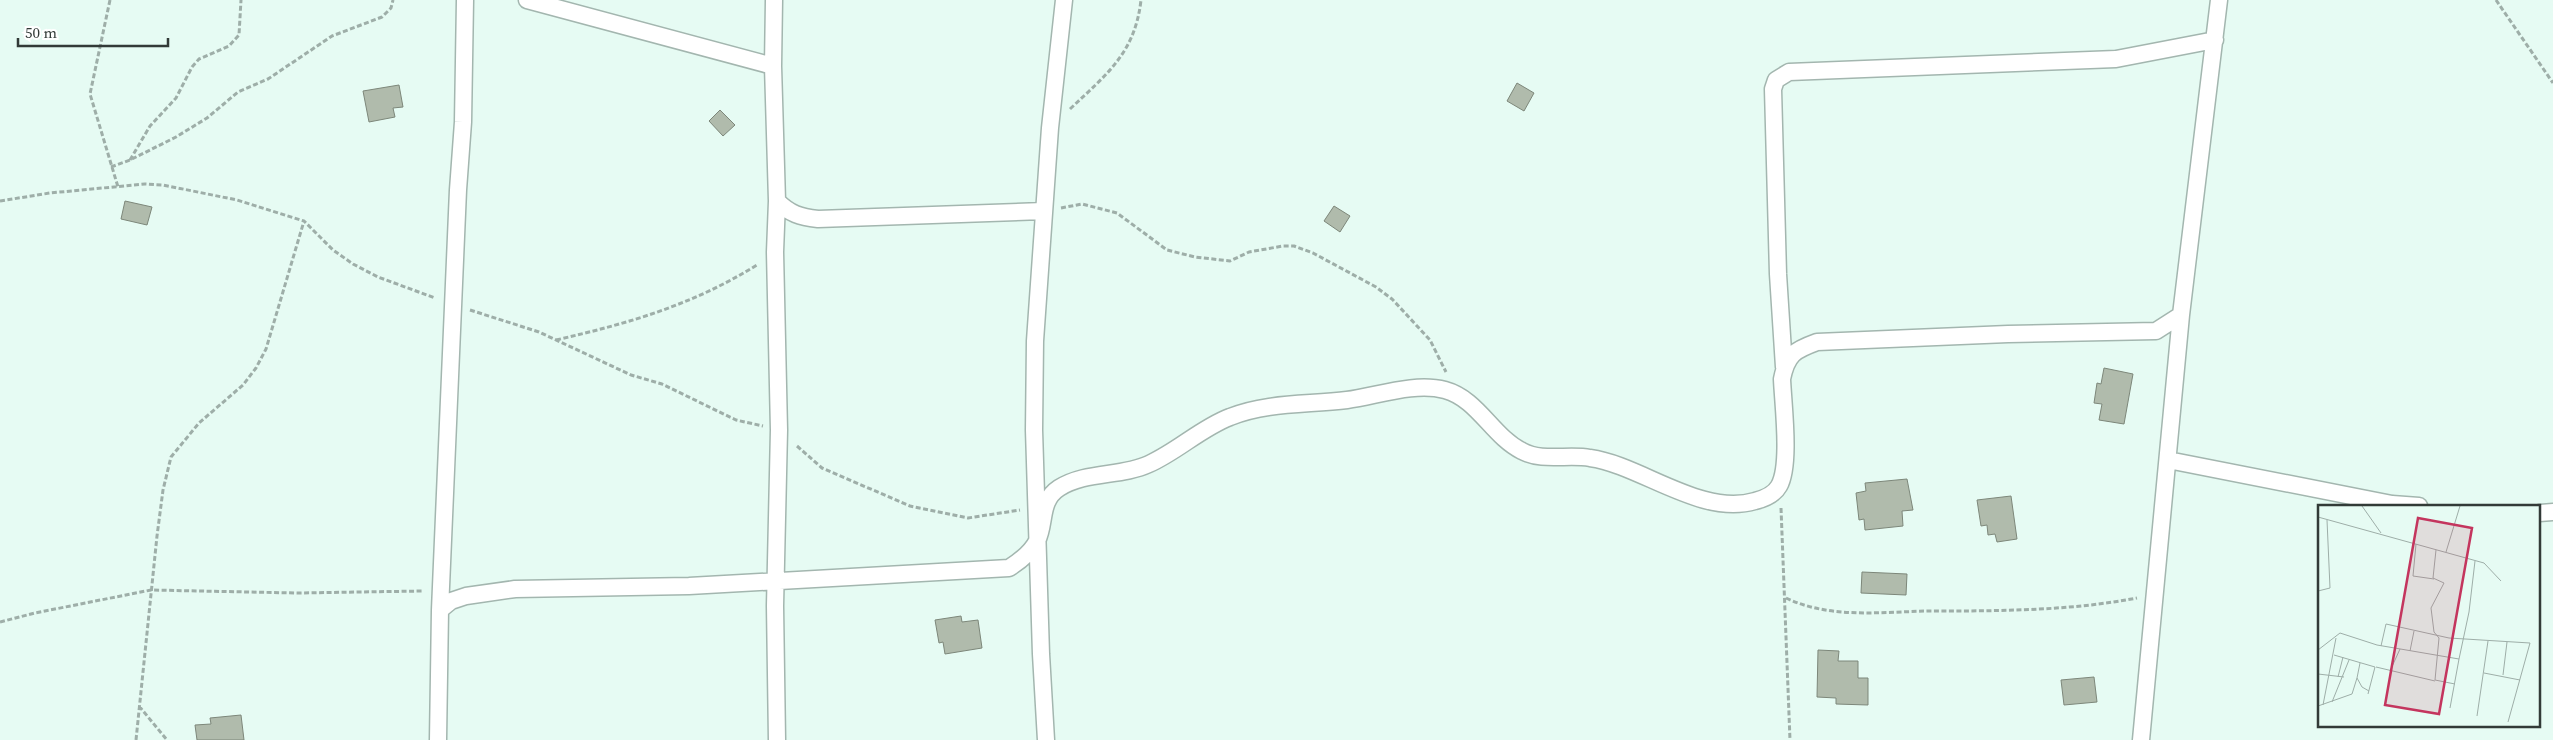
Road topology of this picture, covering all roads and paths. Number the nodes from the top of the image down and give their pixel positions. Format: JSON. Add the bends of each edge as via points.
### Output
{"nodes":[{"id":1,"x":110,"y":0,"type":"edge"},
{"id":2,"x":241,"y":0,"type":"edge"},
{"id":3,"x":393,"y":0,"type":"edge"},
{"id":4,"x":465,"y":0,"type":"edge"},
{"id":5,"x":527,"y":0,"type":"edge"},
{"id":6,"x":774,"y":0,"type":"edge"},
{"id":7,"x":1064,"y":0,"type":"edge"},
{"id":8,"x":1141,"y":0,"type":"edge"},
{"id":9,"x":2219,"y":0,"type":"edge"},
{"id":10,"x":2496,"y":0,"type":"edge"},
{"id":11,"x":2215,"y":40,"type":"junction"},
{"id":12,"x":773,"y":66,"type":"junction"},
{"id":13,"x":2553,"y":83,"type":"edge"},
{"id":14,"x":1050,"y":128,"type":"junction"},
{"id":15,"x":130,"y":160,"type":"junction"},
{"id":16,"x":111,"y":167,"type":"junction"},
{"id":17,"x":118,"y":187,"type":"junction"},
{"id":18,"x":0,"y":201,"type":"edge"},
{"id":19,"x":777,"y":201,"type":"junction"},
{"id":20,"x":1044,"y":211,"type":"junction"},
{"id":21,"x":304,"y":221,"type":"junction"},
{"id":22,"x":762,"y":262,"type":"dead end"},
{"id":23,"x":453,"y":304,"type":"junction"},
{"id":24,"x":2181,"y":315,"type":"junction"},
{"id":25,"x":556,"y":340,"type":"junction"},
{"id":26,"x":1784,"y":367,"type":"junction"},
{"id":27,"x":1460,"y":398,"type":"junction"},
{"id":28,"x":779,"y":430,"type":"junction"},
{"id":29,"x":2168,"y":460,"type":"junction"},
{"id":30,"x":1778,"y":488,"type":"junction"},
{"id":31,"x":2406,"y":505,"type":"edge"},
{"id":32,"x":1036,"y":509,"type":"junction"},
{"id":33,"x":2553,"y":512,"type":"edge"},
{"id":34,"x":2540,"y":513,"type":"edge"},
{"id":35,"x":1037,"y":541,"type":"junction"},
{"id":36,"x":776,"y":581,"type":"junction"},
{"id":37,"x":150,"y":590,"type":"junction"},
{"id":38,"x":440,"y":593,"type":"junction"},
{"id":39,"x":2153,"y":595,"type":"junction"},
{"id":40,"x":1786,"y":598,"type":"junction"},
{"id":41,"x":440,"y":610,"type":"junction"},
{"id":42,"x":0,"y":622,"type":"edge"},
{"id":43,"x":138,"y":706,"type":"junction"},
{"id":44,"x":136,"y":740,"type":"edge"},
{"id":45,"x":167,"y":740,"type":"edge"},
{"id":46,"x":438,"y":740,"type":"edge"},
{"id":47,"x":778,"y":740,"type":"edge"},
{"id":48,"x":1046,"y":740,"type":"edge"},
{"id":49,"x":1790,"y":740,"type":"edge"},
{"id":50,"x":2140,"y":740,"type":"edge"}],
"edges":[{"from":1,"to":16,"type":"path","via":[[90,94]]},
{"from":2,"to":15,"type":"path","via":[[239,34],[229,46],[199,59],[176,98],[150,126]]},
{"from":3,"to":15,"type":"path","via":[[382,17],[332,36],[268,79],[238,92],[207,118]]},
{"from":4,"to":23,"type":"street","via":[[464,122]]},
{"from":5,"to":12,"type":"street"},
{"from":6,"to":12,"type":"street"},
{"from":7,"to":14,"type":"street"},
{"from":8,"to":14,"type":"path","via":[[1135,32],[1124,55]]},
{"from":9,"to":11,"type":"street"},
{"from":10,"to":13,"type":"path"},
{"from":11,"to":24,"type":"street"},
{"from":11,"to":26,"type":"street","via":[[2116,59],[1789,72],[1776,80],[1773,90],[1778,274]]},
{"from":12,"to":19,"type":"street"},
{"from":14,"to":20,"type":"street"},
{"from":15,"to":16,"type":"path"},
{"from":16,"to":17,"type":"path"},
{"from":17,"to":18,"type":"path"},
{"from":17,"to":21,"type":"path","via":[[163,185],[237,200]]},
{"from":19,"to":20,"type":"street","via":[[799,217],[818,219]]},
{"from":19,"to":28,"type":"street"},
{"from":20,"to":27,"type":"path","via":[[1082,204],[1117,214],[1167,250],[1195,257],[1230,261],[1249,252],[1283,246],[1313,253],[1376,287],[1392,300],[1430,340]]},
{"from":20,"to":32,"type":"street","via":[[1035,341]]},
{"from":21,"to":23,"type":"path","via":[[333,250],[353,264]]},
{"from":21,"to":37,"type":"path","via":[[266,349],[256,368],[242,385],[199,423],[171,457],[162,490]]},
{"from":22,"to":25,"type":"path","via":[[708,293],[653,315]]},
{"from":23,"to":25,"type":"path"},
{"from":23,"to":38,"type":"street"},
{"from":24,"to":26,"type":"street","via":[[2156,331],[1817,342],[1795,350]]},
{"from":24,"to":29,"type":"street"},
{"from":25,"to":28,"type":"path","via":[[631,375],[662,384],[736,420]]},
{"from":26,"to":30,"type":"street","via":[[1784,473]]},
{"from":27,"to":30,"type":"street","via":[[1506,442],[1522,452],[1609,462],[1698,498],[1720,503],[1751,503],[1766,498]]},
{"from":27,"to":35,"type":"street","via":[[1445,390],[1401,390],[1346,400],[1245,411],[1207,427],[1149,464],[1075,480],[1059,488],[1047,501]]},
{"from":28,"to":32,"type":"path","via":[[822,468],[910,506],[968,518]]},
{"from":28,"to":36,"type":"street"},
{"from":29,"to":31,"type":"street"},
{"from":29,"to":39,"type":"street"},
{"from":30,"to":40,"type":"path"},
{"from":32,"to":35,"type":"street"},
{"from":33,"to":34,"type":"street"},
{"from":35,"to":36,"type":"street","via":[[1023,559],[1009,568]]},
{"from":35,"to":48,"type":"street"},
{"from":36,"to":41,"type":"street","via":[[640,588],[515,589],[466,596],[451,601]]},
{"from":36,"to":47,"type":"street"},
{"from":37,"to":38,"type":"path","via":[[297,593],[414,590]]},
{"from":37,"to":42,"type":"path"},
{"from":37,"to":43,"type":"path"},
{"from":38,"to":41,"type":"street"},
{"from":39,"to":40,"type":"path","via":[[2055,608],[1852,612],[1817,609]]},
{"from":39,"to":50,"type":"street"},
{"from":40,"to":49,"type":"path"},
{"from":41,"to":46,"type":"street"},
{"from":43,"to":44,"type":"path"},
{"from":43,"to":45,"type":"path"}]}
